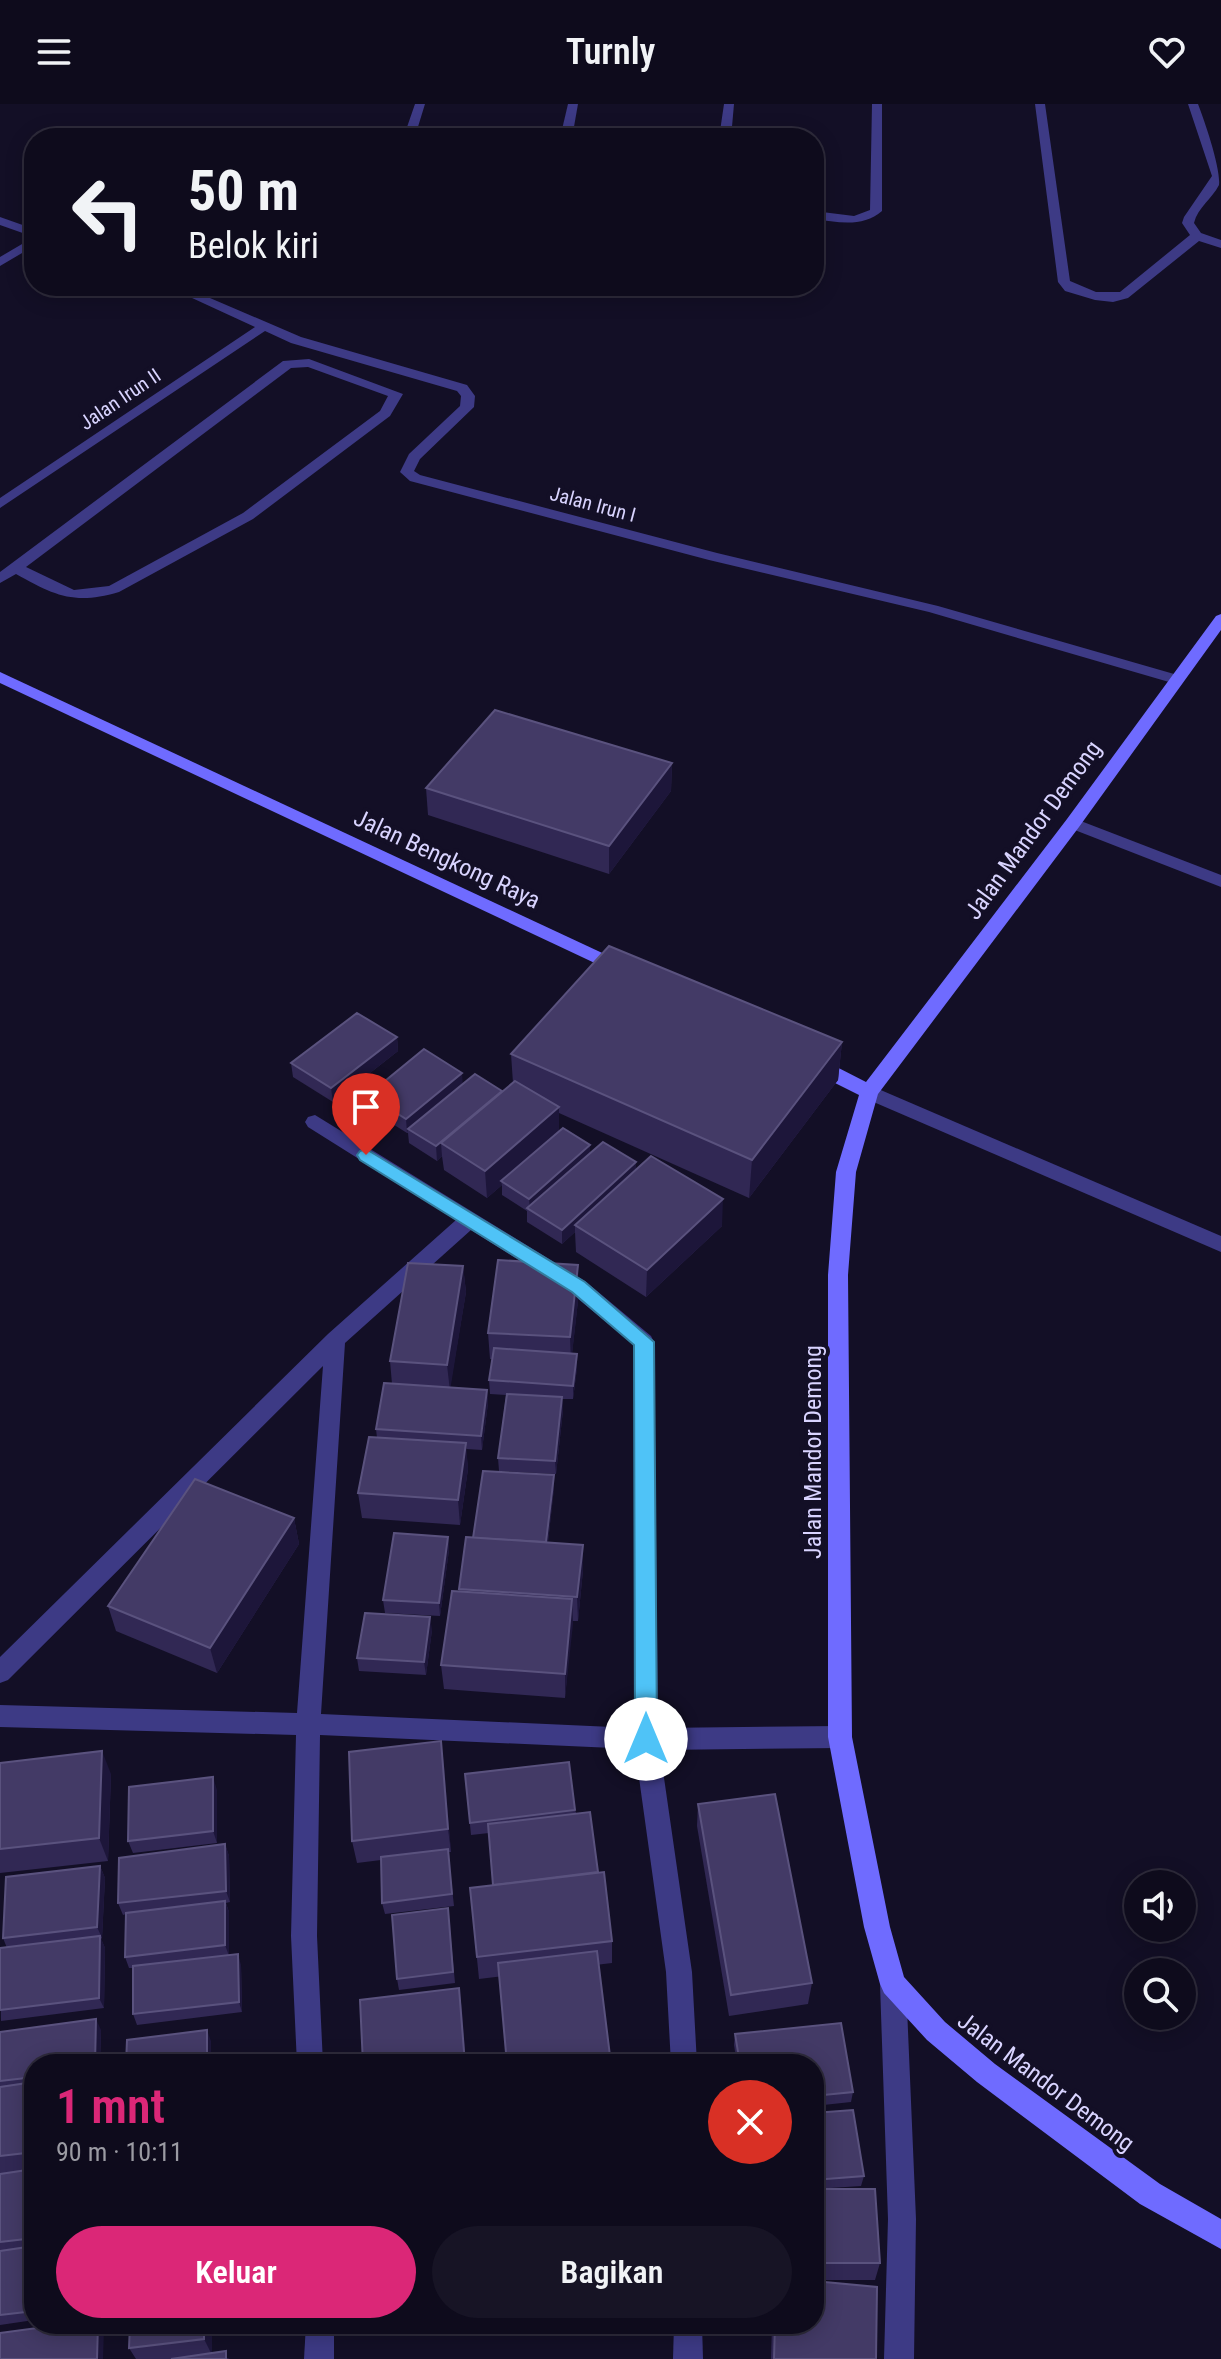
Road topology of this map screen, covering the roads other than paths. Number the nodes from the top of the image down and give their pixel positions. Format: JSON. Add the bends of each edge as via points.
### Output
{"nodes":[{"id":1,"x":420,"y":104,"type":"edge"},
{"id":2,"x":573,"y":104,"type":"edge"},
{"id":3,"x":729,"y":104,"type":"edge"},
{"id":4,"x":877,"y":104,"type":"edge"},
{"id":5,"x":1040,"y":104,"type":"edge"},
{"id":6,"x":1193,"y":104,"type":"edge"},
{"id":7,"x":410,"y":128,"type":"edge"},
{"id":8,"x":568,"y":128,"type":"edge"},
{"id":9,"x":726,"y":128,"type":"edge"},
{"id":10,"x":824,"y":216,"type":"edge"},
{"id":11,"x":0,"y":221,"type":"edge"},
{"id":12,"x":24,"y":229,"type":"edge"},
{"id":13,"x":1197,"y":236,"type":"junction"},
{"id":14,"x":1221,"y":244,"type":"edge"},
{"id":15,"x":24,"y":247,"type":"edge"},
{"id":16,"x":0,"y":262,"type":"edge"},
{"id":17,"x":194,"y":296,"type":"edge"},
{"id":18,"x":263,"y":327,"type":"junction"},
{"id":19,"x":0,"y":504,"type":"edge"},
{"id":20,"x":17,"y":568,"type":"junction"},
{"id":21,"x":0,"y":579,"type":"edge"},
{"id":22,"x":1221,"y":619,"type":"edge"},
{"id":23,"x":0,"y":677,"type":"edge"},
{"id":24,"x":1175,"y":679,"type":"junction"},
{"id":25,"x":1073,"y":823,"type":"junction"},
{"id":26,"x":1221,"y":881,"type":"edge"},
{"id":27,"x":636,"y":976,"type":"edge"},
{"id":28,"x":802,"y":1058,"type":"edge"},
{"id":29,"x":869,"y":1092,"type":"junction"},
{"id":30,"x":315,"y":1122,"type":"dead end"},
{"id":31,"x":469,"y":1220,"type":"junction"},
{"id":32,"x":1221,"y":1244,"type":"edge"},
{"id":33,"x":335,"y":1340,"type":"junction"},
{"id":34,"x":0,"y":1673,"type":"edge"},
{"id":35,"x":0,"y":1716,"type":"edge"},
{"id":36,"x":308,"y":1724,"type":"junction"},
{"id":37,"x":840,"y":1737,"type":"junction"},
{"id":38,"x":646,"y":1739,"type":"junction"},
{"id":39,"x":893,"y":1984,"type":"junction"},
{"id":40,"x":310,"y":2054,"type":"edge"},
{"id":41,"x":683,"y":2054,"type":"edge"},
{"id":42,"x":1221,"y":2235,"type":"edge"},
{"id":43,"x":320,"y":2334,"type":"edge"},
{"id":44,"x":688,"y":2334,"type":"edge"},
{"id":45,"x":319,"y":2359,"type":"edge"},
{"id":46,"x":688,"y":2359,"type":"edge"},
{"id":47,"x":899,"y":2359,"type":"edge"}],
"edges":[{"from":1,"to":7,"type":"street"},
{"from":2,"to":8,"type":"street"},
{"from":3,"to":9,"type":"street"},
{"from":4,"to":10,"type":"street","via":[[876,211],[848,220]]},
{"from":5,"to":13,"type":"street","via":[[1064,282],[1069,288],[1113,298],[1124,295]]},
{"from":6,"to":13,"type":"street","via":[[1218,176],[1189,215]]},
{"from":11,"to":12,"type":"street"},
{"from":13,"to":14,"type":"street"},
{"from":15,"to":16,"type":"street"},
{"from":17,"to":18,"type":"street","name":"Jalan Irun I"},
{"from":18,"to":19,"type":"street","name":"Jalan Irun II"},
{"from":18,"to":24,"type":"street","name":"Jalan Irun I","via":[[462,388],[467,407],[414,457],[407,472],[415,478],[933,609]]},
{"from":20,"to":20,"type":"street","via":[[65,595],[114,589],[248,516],[385,413],[396,394],[309,363],[288,364]]},
{"from":20,"to":21,"type":"street"},
{"from":22,"to":24,"type":"main road","name":"Jalan Mandor Demong"},
{"from":23,"to":27,"type":"main road","name":"Jalan Bengkong Raya"},
{"from":24,"to":25,"type":"main road","name":"Jalan Mandor Demong"},
{"from":25,"to":26,"type":"street"},
{"from":25,"to":29,"type":"main road","name":"Jalan Mandor Demong"},
{"from":28,"to":29,"type":"main road"},
{"from":29,"to":32,"type":"street"},
{"from":29,"to":37,"type":"main road","name":"Jalan Mandor Demong","via":[[846,1172],[838,1275]]},
{"from":30,"to":31,"type":"street"},
{"from":31,"to":33,"type":"street"},
{"from":31,"to":38,"type":"street","via":[[578,1287],[644,1342]]},
{"from":33,"to":34,"type":"street"},
{"from":33,"to":36,"type":"street"},
{"from":35,"to":36,"type":"street"},
{"from":36,"to":38,"type":"street"},
{"from":36,"to":40,"type":"street","via":[[304,1936]]},
{"from":37,"to":38,"type":"street"},
{"from":37,"to":39,"type":"main road","name":"Jalan Mandor Demong"},
{"from":38,"to":41,"type":"street","via":[[679,1972]]},
{"from":39,"to":42,"type":"main road","name":"Jalan Mandor Demong","via":[[936,2031],[986,2073],[1150,2194]]},
{"from":39,"to":47,"type":"street","via":[[902,2219]]},
{"from":43,"to":45,"type":"street"},
{"from":44,"to":46,"type":"street"}]}
